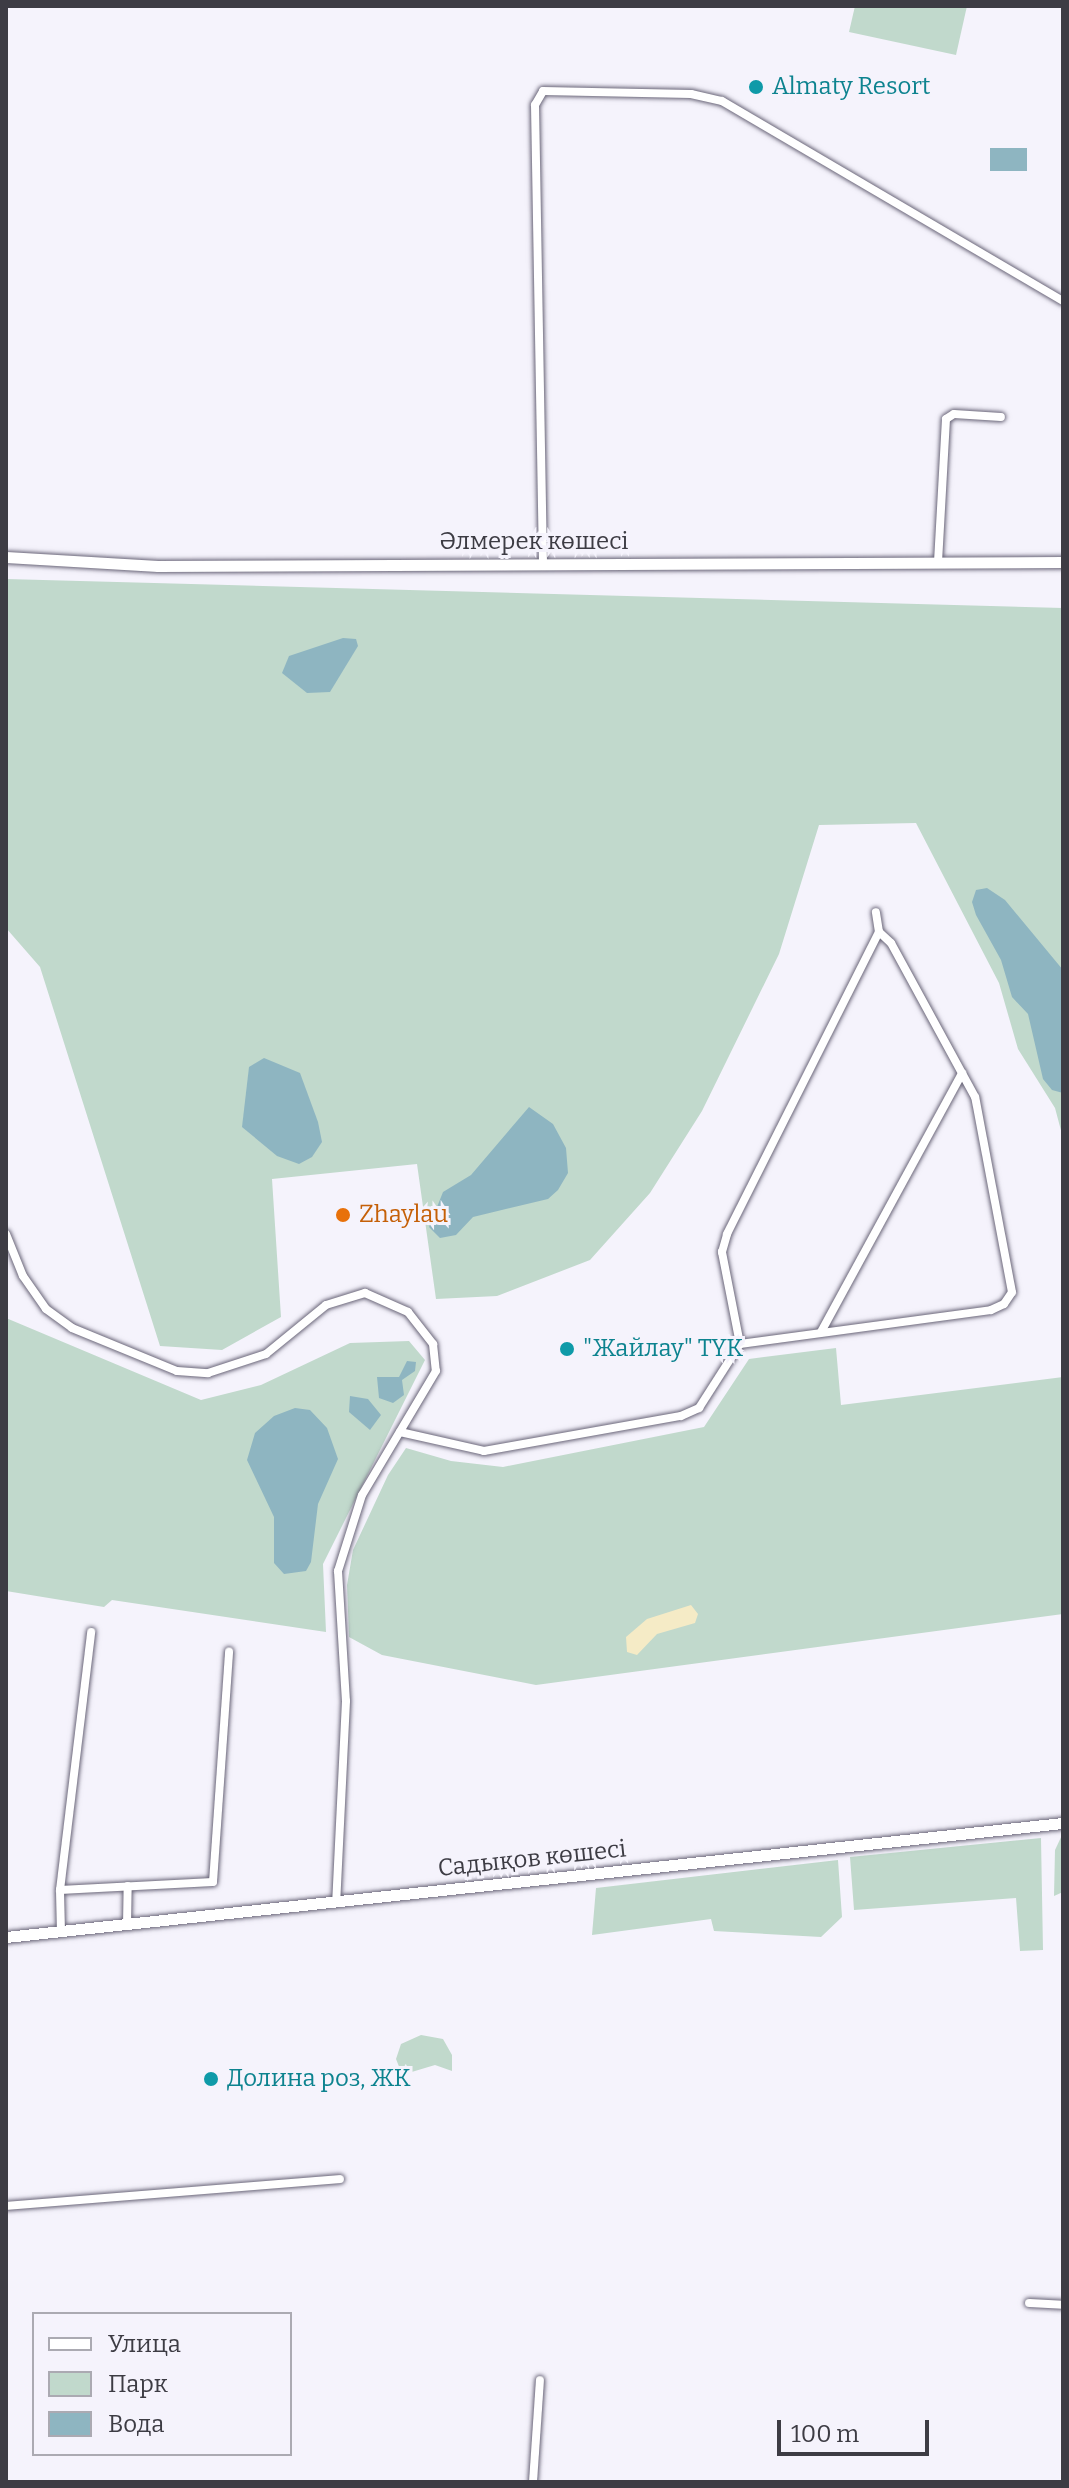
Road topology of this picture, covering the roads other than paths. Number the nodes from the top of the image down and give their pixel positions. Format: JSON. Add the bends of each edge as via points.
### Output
{"nodes":[{"id":1,"x":1063,"y":301,"type":"edge"},
{"id":2,"x":1001,"y":417,"type":"dead end"},
{"id":3,"x":6,"y":557,"type":"edge"},
{"id":4,"x":938,"y":562,"type":"junction"},
{"id":5,"x":1063,"y":562,"type":"edge"},
{"id":6,"x":543,"y":563,"type":"junction"},
{"id":7,"x":876,"y":912,"type":"dead end"},
{"id":8,"x":879,"y":932,"type":"junction"},
{"id":9,"x":962,"y":1073,"type":"junction"},
{"id":10,"x":6,"y":1234,"type":"edge"},
{"id":11,"x":821,"y":1332,"type":"junction"},
{"id":12,"x":740,"y":1344,"type":"junction"},
{"id":13,"x":400,"y":1432,"type":"junction"},
{"id":14,"x":91,"y":1632,"type":"dead end"},
{"id":15,"x":229,"y":1652,"type":"dead end"},
{"id":16,"x":1063,"y":1823,"type":"edge"},
{"id":17,"x":128,"y":1886,"type":"junction"},
{"id":18,"x":60,"y":1890,"type":"junction"},
{"id":19,"x":336,"y":1903,"type":"junction"},
{"id":20,"x":127,"y":1925,"type":"junction"},
{"id":21,"x":61,"y":1932,"type":"junction"},
{"id":22,"x":6,"y":1937,"type":"edge"},
{"id":23,"x":340,"y":2179,"type":"dead end"},
{"id":24,"x":6,"y":2206,"type":"edge"},
{"id":25,"x":1029,"y":2303,"type":"dead end"},
{"id":26,"x":1063,"y":2305,"type":"edge"},
{"id":27,"x":540,"y":2380,"type":"dead end"},
{"id":28,"x":533,"y":2482,"type":"edge"}],
"edges":[{"from":1,"to":6,"type":"street","via":[[722,101],[691,94],[543,91],[535,105]]},
{"from":2,"to":4,"type":"street","via":[[954,414],[946,419]]},
{"from":3,"to":6,"type":"street","name":"Әлмерек көшесі","via":[[158,566]]},
{"from":4,"to":5,"type":"street","name":"Әлмерек көшесі"},
{"from":4,"to":6,"type":"street","name":"Әлмерек көшесі"},
{"from":7,"to":8,"type":"street"},
{"from":8,"to":9,"type":"street","via":[[891,943]]},
{"from":8,"to":12,"type":"street","via":[[727,1234],[722,1252]]},
{"from":9,"to":11,"type":"street"},
{"from":9,"to":11,"type":"street","via":[[975,1097],[1012,1292],[991,1310]]},
{"from":10,"to":13,"type":"street","via":[[23,1276],[46,1309],[72,1328],[177,1371],[208,1373],[266,1354],[342,1298],[365,1293],[383,1298],[408,1312],[433,1344],[437,1358],[436,1371]]},
{"from":11,"to":12,"type":"street"},
{"from":12,"to":13,"type":"street","via":[[699,1408],[681,1416],[484,1451]]},
{"from":13,"to":19,"type":"street","via":[[362,1495],[338,1571],[346,1701]]},
{"from":14,"to":18,"type":"street"},
{"from":15,"to":17,"type":"street","via":[[213,1882]]},
{"from":16,"to":19,"type":"street","name":"Садықов көшесі"},
{"from":17,"to":18,"type":"street"},
{"from":17,"to":20,"type":"street"},
{"from":18,"to":21,"type":"street"},
{"from":19,"to":20,"type":"street","name":"Садықов көшесі"},
{"from":20,"to":21,"type":"street","name":"Садықов көшесі"},
{"from":21,"to":22,"type":"street","name":"Садықов көшесі"},
{"from":23,"to":24,"type":"street"},
{"from":25,"to":26,"type":"street"},
{"from":27,"to":28,"type":"street"}]}
